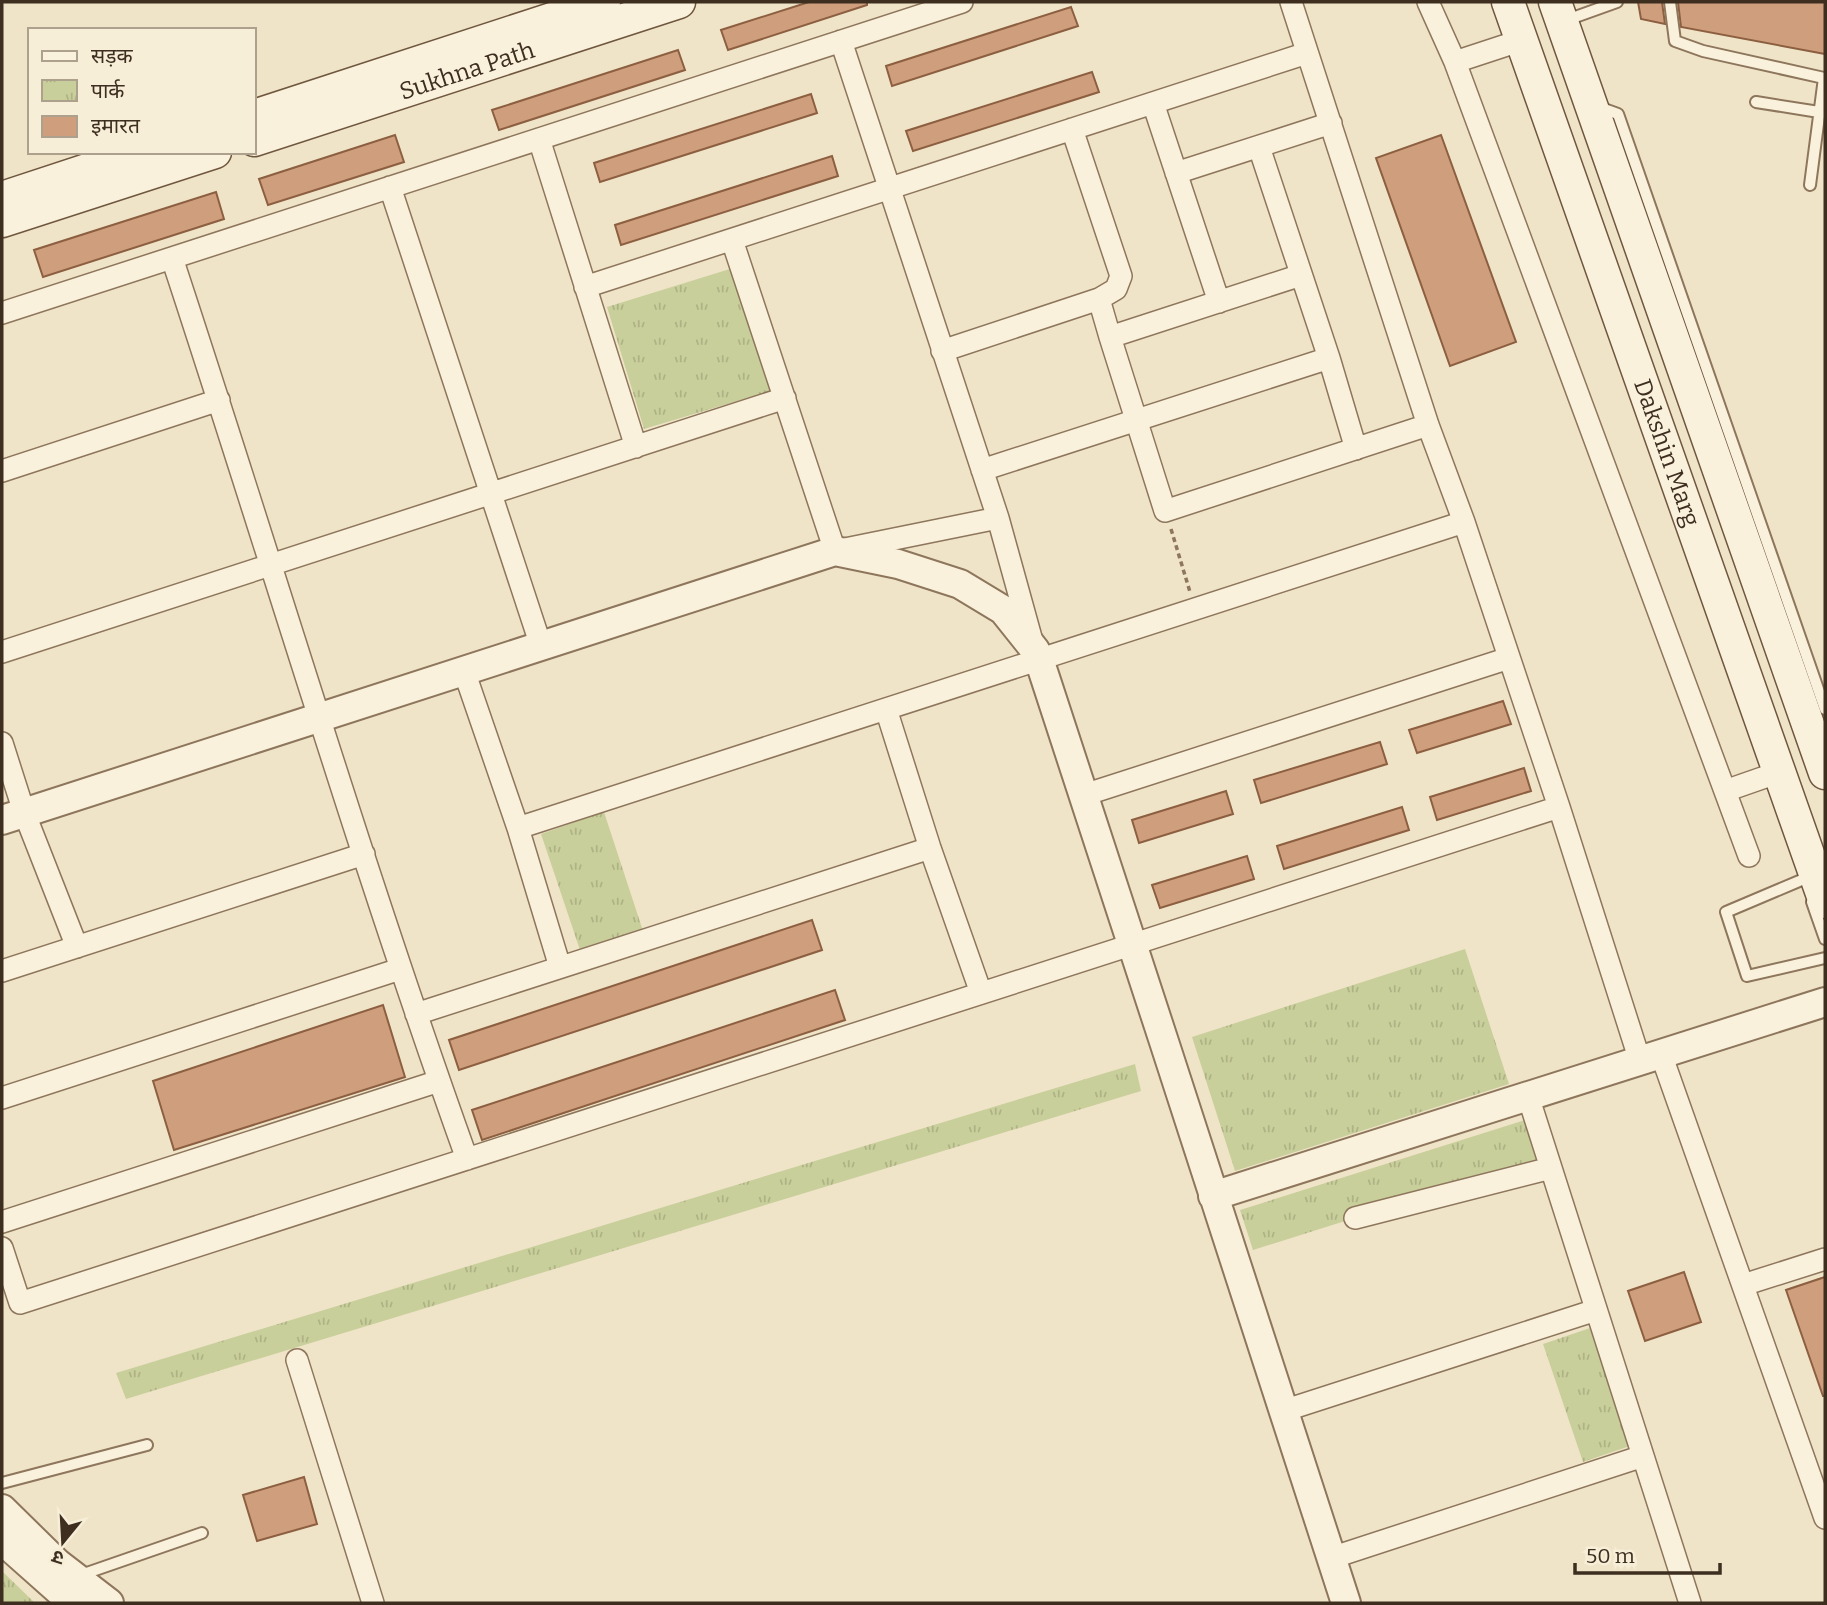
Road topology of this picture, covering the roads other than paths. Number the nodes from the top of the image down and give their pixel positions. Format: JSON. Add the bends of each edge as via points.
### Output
{"nodes":[{"id":1,"x":604,"y":2,"type":"edge"},
{"id":2,"x":679,"y":2,"type":"edge"},
{"id":3,"x":962,"y":2,"type":"edge"},
{"id":4,"x":1291,"y":2,"type":"edge"},
{"id":5,"x":1427,"y":2,"type":"edge"},
{"id":6,"x":1508,"y":2,"type":"edge"},
{"id":7,"x":1617,"y":2,"type":"edge"},
{"id":8,"x":1670,"y":2,"type":"edge"},
{"id":9,"x":1558,"y":12,"type":"edge"},
{"id":10,"x":1522,"y":40,"type":"junction"},
{"id":11,"x":841,"y":41,"type":"junction"},
{"id":12,"x":1307,"y":53,"type":"junction"},
{"id":13,"x":1455,"y":62,"type":"junction"},
{"id":14,"x":1825,"y":78,"type":"edge"},
{"id":15,"x":1756,"y":102,"type":"dead end"},
{"id":16,"x":1153,"y":103,"type":"junction"},
{"id":17,"x":1591,"y":104,"type":"junction"},
{"id":18,"x":1819,"y":112,"type":"junction"},
{"id":19,"x":256,"y":115,"type":"edge"},
{"id":20,"x":1549,"y":115,"type":"junction"},
{"id":21,"x":1331,"y":123,"type":"junction"},
{"id":22,"x":1072,"y":129,"type":"junction"},
{"id":23,"x":256,"y":139,"type":"edge"},
{"id":24,"x":539,"y":139,"type":"junction"},
{"id":25,"x":1259,"y":146,"type":"junction"},
{"id":26,"x":136,"y":154,"type":"edge"},
{"id":27,"x":209,"y":154,"type":"edge"},
{"id":28,"x":1176,"y":173,"type":"junction"},
{"id":29,"x":1810,"y":185,"type":"dead end"},
{"id":30,"x":390,"y":187,"type":"junction"},
{"id":31,"x":888,"y":189,"type":"junction"},
{"id":32,"x":2,"y":198,"type":"edge"},
{"id":33,"x":2,"y":222,"type":"edge"},
{"id":34,"x":732,"y":240,"type":"junction"},
{"id":35,"x":172,"y":258,"type":"junction"},
{"id":36,"x":1588,"y":263,"type":"dead end"},
{"id":37,"x":1301,"y":275,"type":"junction"},
{"id":38,"x":585,"y":288,"type":"junction"},
{"id":39,"x":1597,"y":289,"type":"dead end"},
{"id":40,"x":1099,"y":299,"type":"junction"},
{"id":41,"x":1219,"y":302,"type":"junction"},
{"id":42,"x":1602,"y":302,"type":"dead end"},
{"id":43,"x":2,"y":313,"type":"edge"},
{"id":44,"x":1110,"y":337,"type":"junction"},
{"id":45,"x":942,"y":351,"type":"junction"},
{"id":46,"x":1329,"y":358,"type":"junction"},
{"id":47,"x":785,"y":398,"type":"junction"},
{"id":48,"x":219,"y":400,"type":"junction"},
{"id":49,"x":1137,"y":420,"type":"junction"},
{"id":50,"x":1429,"y":425,"type":"junction"},
{"id":51,"x":636,"y":447,"type":"junction"},
{"id":52,"x":1356,"y":449,"type":"junction"},
{"id":53,"x":982,"y":470,"type":"junction"},
{"id":54,"x":2,"y":471,"type":"edge"},
{"id":55,"x":491,"y":494,"type":"junction"},
{"id":56,"x":998,"y":518,"type":"junction"},
{"id":57,"x":1464,"y":522,"type":"junction"},
{"id":58,"x":835,"y":551,"type":"junction"},
{"id":59,"x":270,"y":565,"type":"junction"},
{"id":60,"x":541,"y":646,"type":"junction"},
{"id":61,"x":2,"y":652,"type":"edge"},
{"id":62,"x":1037,"y":655,"type":"junction"},
{"id":63,"x":1509,"y":658,"type":"junction"},
{"id":64,"x":464,"y":671,"type":"junction"},
{"id":65,"x":886,"y":709,"type":"junction"},
{"id":66,"x":1825,"y":709,"type":"edge"},
{"id":67,"x":319,"y":718,"type":"junction"},
{"id":68,"x":2,"y":743,"type":"edge"},
{"id":69,"x":1825,"y":773,"type":"edge"},
{"id":70,"x":1768,"y":776,"type":"dead end"},
{"id":71,"x":1725,"y":791,"type":"junction"},
{"id":72,"x":1084,"y":795,"type":"junction"},
{"id":73,"x":1559,"y":807,"type":"junction"},
{"id":74,"x":13,"y":816,"type":"edge"},
{"id":75,"x":518,"y":828,"type":"junction"},
{"id":76,"x":930,"y":848,"type":"junction"},
{"id":77,"x":364,"y":854,"type":"junction"},
{"id":78,"x":1749,"y":856,"type":"dead end"},
{"id":79,"x":1800,"y":866,"type":"dead end"},
{"id":80,"x":1804,"y":879,"type":"junction"},
{"id":81,"x":1825,"y":902,"type":"edge"},
{"id":82,"x":1825,"y":939,"type":"edge"},
{"id":83,"x":1134,"y":944,"type":"junction"},
{"id":84,"x":77,"y":947,"type":"junction"},
{"id":85,"x":1825,"y":958,"type":"edge"},
{"id":86,"x":560,"y":967,"type":"junction"},
{"id":87,"x":400,"y":969,"type":"junction"},
{"id":88,"x":2,"y":971,"type":"edge"},
{"id":89,"x":981,"y":993,"type":"junction"},
{"id":90,"x":1825,"y":1002,"type":"edge"},
{"id":91,"x":416,"y":1014,"type":"junction"},
{"id":92,"x":1650,"y":1058,"type":"junction"},
{"id":93,"x":439,"y":1081,"type":"junction"},
{"id":94,"x":1528,"y":1096,"type":"junction"},
{"id":95,"x":2,"y":1098,"type":"edge"},
{"id":96,"x":467,"y":1159,"type":"junction"},
{"id":97,"x":1551,"y":1168,"type":"junction"},
{"id":98,"x":1213,"y":1196,"type":"junction"},
{"id":99,"x":1354,"y":1218,"type":"dead end"},
{"id":100,"x":2,"y":1222,"type":"edge"},
{"id":101,"x":2,"y":1248,"type":"edge"},
{"id":102,"x":1825,"y":1259,"type":"edge"},
{"id":103,"x":1743,"y":1285,"type":"junction"},
{"id":104,"x":1597,"y":1310,"type":"junction"},
{"id":105,"x":297,"y":1360,"type":"dead end"},
{"id":106,"x":1283,"y":1411,"type":"junction"},
{"id":107,"x":148,"y":1446,"type":"dead end"},
{"id":108,"x":1643,"y":1456,"type":"junction"},
{"id":109,"x":2,"y":1483,"type":"edge"},
{"id":110,"x":2,"y":1509,"type":"edge"},
{"id":111,"x":1825,"y":1518,"type":"edge"},
{"id":112,"x":202,"y":1533,"type":"dead end"},
{"id":113,"x":2,"y":1540,"type":"edge"},
{"id":114,"x":1331,"y":1558,"type":"junction"},
{"id":115,"x":74,"y":1590,"type":"edge"},
{"id":116,"x":109,"y":1603,"type":"edge"},
{"id":117,"x":373,"y":1603,"type":"edge"},
{"id":118,"x":1346,"y":1603,"type":"edge"},
{"id":119,"x":1690,"y":1603,"type":"edge"}],
"edges":[{"from":1,"to":19,"type":"main road","name":"Sukhna Path"},
{"from":2,"to":23,"type":"main road","name":"Sukhna Path"},
{"from":3,"to":11,"type":"street"},
{"from":4,"to":12,"type":"street"},
{"from":5,"to":13,"type":"street"},
{"from":6,"to":10,"type":"main road","name":"Dakshin Marg"},
{"from":7,"to":9,"type":"lane"},
{"from":8,"to":14,"type":"lane","via":[[1675,41]]},
{"from":9,"to":17,"type":"main road","name":"Dakshin Marg"},
{"from":10,"to":13,"type":"street"},
{"from":10,"to":20,"type":"main road","name":"Dakshin Marg"},
{"from":11,"to":24,"type":"street"},
{"from":11,"to":31,"type":"street"},
{"from":12,"to":16,"type":"street"},
{"from":12,"to":21,"type":"street"},
{"from":13,"to":71,"type":"street"},
{"from":14,"to":18,"type":"lane"},
{"from":15,"to":18,"type":"lane"},
{"from":16,"to":22,"type":"street"},
{"from":16,"to":28,"type":"street"},
{"from":17,"to":66,"type":"lane","via":[[1618,114]]},
{"from":17,"to":69,"type":"main road","name":"Dakshin Marg"},
{"from":18,"to":29,"type":"lane"},
{"from":20,"to":36,"type":"lane","via":[[1546,145]]},
{"from":20,"to":81,"type":"main road","name":"Dakshin Marg"},
{"from":21,"to":25,"type":"street"},
{"from":21,"to":50,"type":"street"},
{"from":22,"to":31,"type":"street"},
{"from":22,"to":40,"type":"street","via":[[1121,276],[1116,289]]},
{"from":24,"to":30,"type":"street"},
{"from":24,"to":38,"type":"street"},
{"from":25,"to":28,"type":"street"},
{"from":25,"to":37,"type":"street"},
{"from":26,"to":32,"type":"main road"},
{"from":27,"to":33,"type":"main road"},
{"from":28,"to":41,"type":"street"},
{"from":30,"to":35,"type":"street"},
{"from":30,"to":55,"type":"street"},
{"from":31,"to":34,"type":"street"},
{"from":31,"to":45,"type":"street"},
{"from":34,"to":38,"type":"street"},
{"from":34,"to":47,"type":"street"},
{"from":35,"to":43,"type":"street"},
{"from":35,"to":48,"type":"street"},
{"from":37,"to":41,"type":"street"},
{"from":37,"to":46,"type":"street"},
{"from":38,"to":51,"type":"street"},
{"from":39,"to":42,"type":"lane"},
{"from":40,"to":44,"type":"street"},
{"from":40,"to":45,"type":"street"},
{"from":41,"to":44,"type":"street"},
{"from":44,"to":49,"type":"street"},
{"from":45,"to":53,"type":"street"},
{"from":46,"to":49,"type":"street"},
{"from":46,"to":52,"type":"street"},
{"from":47,"to":51,"type":"street"},
{"from":47,"to":58,"type":"street"},
{"from":48,"to":54,"type":"street"},
{"from":48,"to":59,"type":"street"},
{"from":49,"to":52,"type":"street","via":[[1165,511]]},
{"from":49,"to":53,"type":"street"},
{"from":50,"to":52,"type":"street"},
{"from":50,"to":57,"type":"street"},
{"from":51,"to":55,"type":"street"},
{"from":53,"to":56,"type":"street"},
{"from":55,"to":59,"type":"street"},
{"from":55,"to":60,"type":"street"},
{"from":56,"to":58,"type":"street"},
{"from":56,"to":62,"type":"street"},
{"from":57,"to":62,"type":"street"},
{"from":57,"to":63,"type":"street"},
{"from":58,"to":60,"type":"street"},
{"from":58,"to":62,"type":"street","via":[[898,564],[960,584],[1003,610]]},
{"from":59,"to":61,"type":"street"},
{"from":59,"to":67,"type":"street"},
{"from":60,"to":64,"type":"street"},
{"from":62,"to":65,"type":"street"},
{"from":62,"to":72,"type":"street"},
{"from":63,"to":72,"type":"street"},
{"from":63,"to":73,"type":"street"},
{"from":64,"to":67,"type":"street"},
{"from":64,"to":75,"type":"street"},
{"from":65,"to":75,"type":"street"},
{"from":65,"to":76,"type":"street"},
{"from":67,"to":74,"type":"street"},
{"from":67,"to":77,"type":"street"},
{"from":68,"to":74,"type":"street"},
{"from":70,"to":71,"type":"street"},
{"from":71,"to":78,"type":"street"},
{"from":72,"to":83,"type":"street"},
{"from":73,"to":83,"type":"street"},
{"from":73,"to":92,"type":"street"},
{"from":74,"to":84,"type":"street"},
{"from":75,"to":86,"type":"street"},
{"from":76,"to":86,"type":"street"},
{"from":76,"to":89,"type":"street"},
{"from":77,"to":84,"type":"street"},
{"from":77,"to":87,"type":"street"},
{"from":79,"to":80,"type":"lane"},
{"from":80,"to":82,"type":"lane"},
{"from":80,"to":85,"type":"lane","via":[[1726,912],[1747,976]]},
{"from":83,"to":89,"type":"street"},
{"from":83,"to":98,"type":"street"},
{"from":84,"to":88,"type":"street"},
{"from":86,"to":91,"type":"street"},
{"from":87,"to":91,"type":"street"},
{"from":87,"to":95,"type":"street"},
{"from":89,"to":96,"type":"street"},
{"from":90,"to":92,"type":"street"},
{"from":91,"to":93,"type":"street"},
{"from":92,"to":94,"type":"street"},
{"from":92,"to":103,"type":"street"},
{"from":93,"to":96,"type":"street"},
{"from":93,"to":100,"type":"street"},
{"from":94,"to":97,"type":"street"},
{"from":94,"to":98,"type":"street"},
{"from":96,"to":101,"type":"street","via":[[20,1303]]},
{"from":97,"to":99,"type":"street"},
{"from":97,"to":104,"type":"street"},
{"from":98,"to":106,"type":"street"},
{"from":102,"to":103,"type":"street"},
{"from":103,"to":111,"type":"street"},
{"from":104,"to":106,"type":"street"},
{"from":104,"to":108,"type":"street"},
{"from":105,"to":117,"type":"street"},
{"from":106,"to":114,"type":"street"},
{"from":107,"to":109,"type":"lane"},
{"from":108,"to":114,"type":"street"},
{"from":108,"to":119,"type":"street"},
{"from":110,"to":115,"type":"street","via":[[57,1563]]},
{"from":112,"to":115,"type":"lane"},
{"from":113,"to":115,"type":"street"},
{"from":114,"to":118,"type":"street"},
{"from":115,"to":116,"type":"street"}]}
